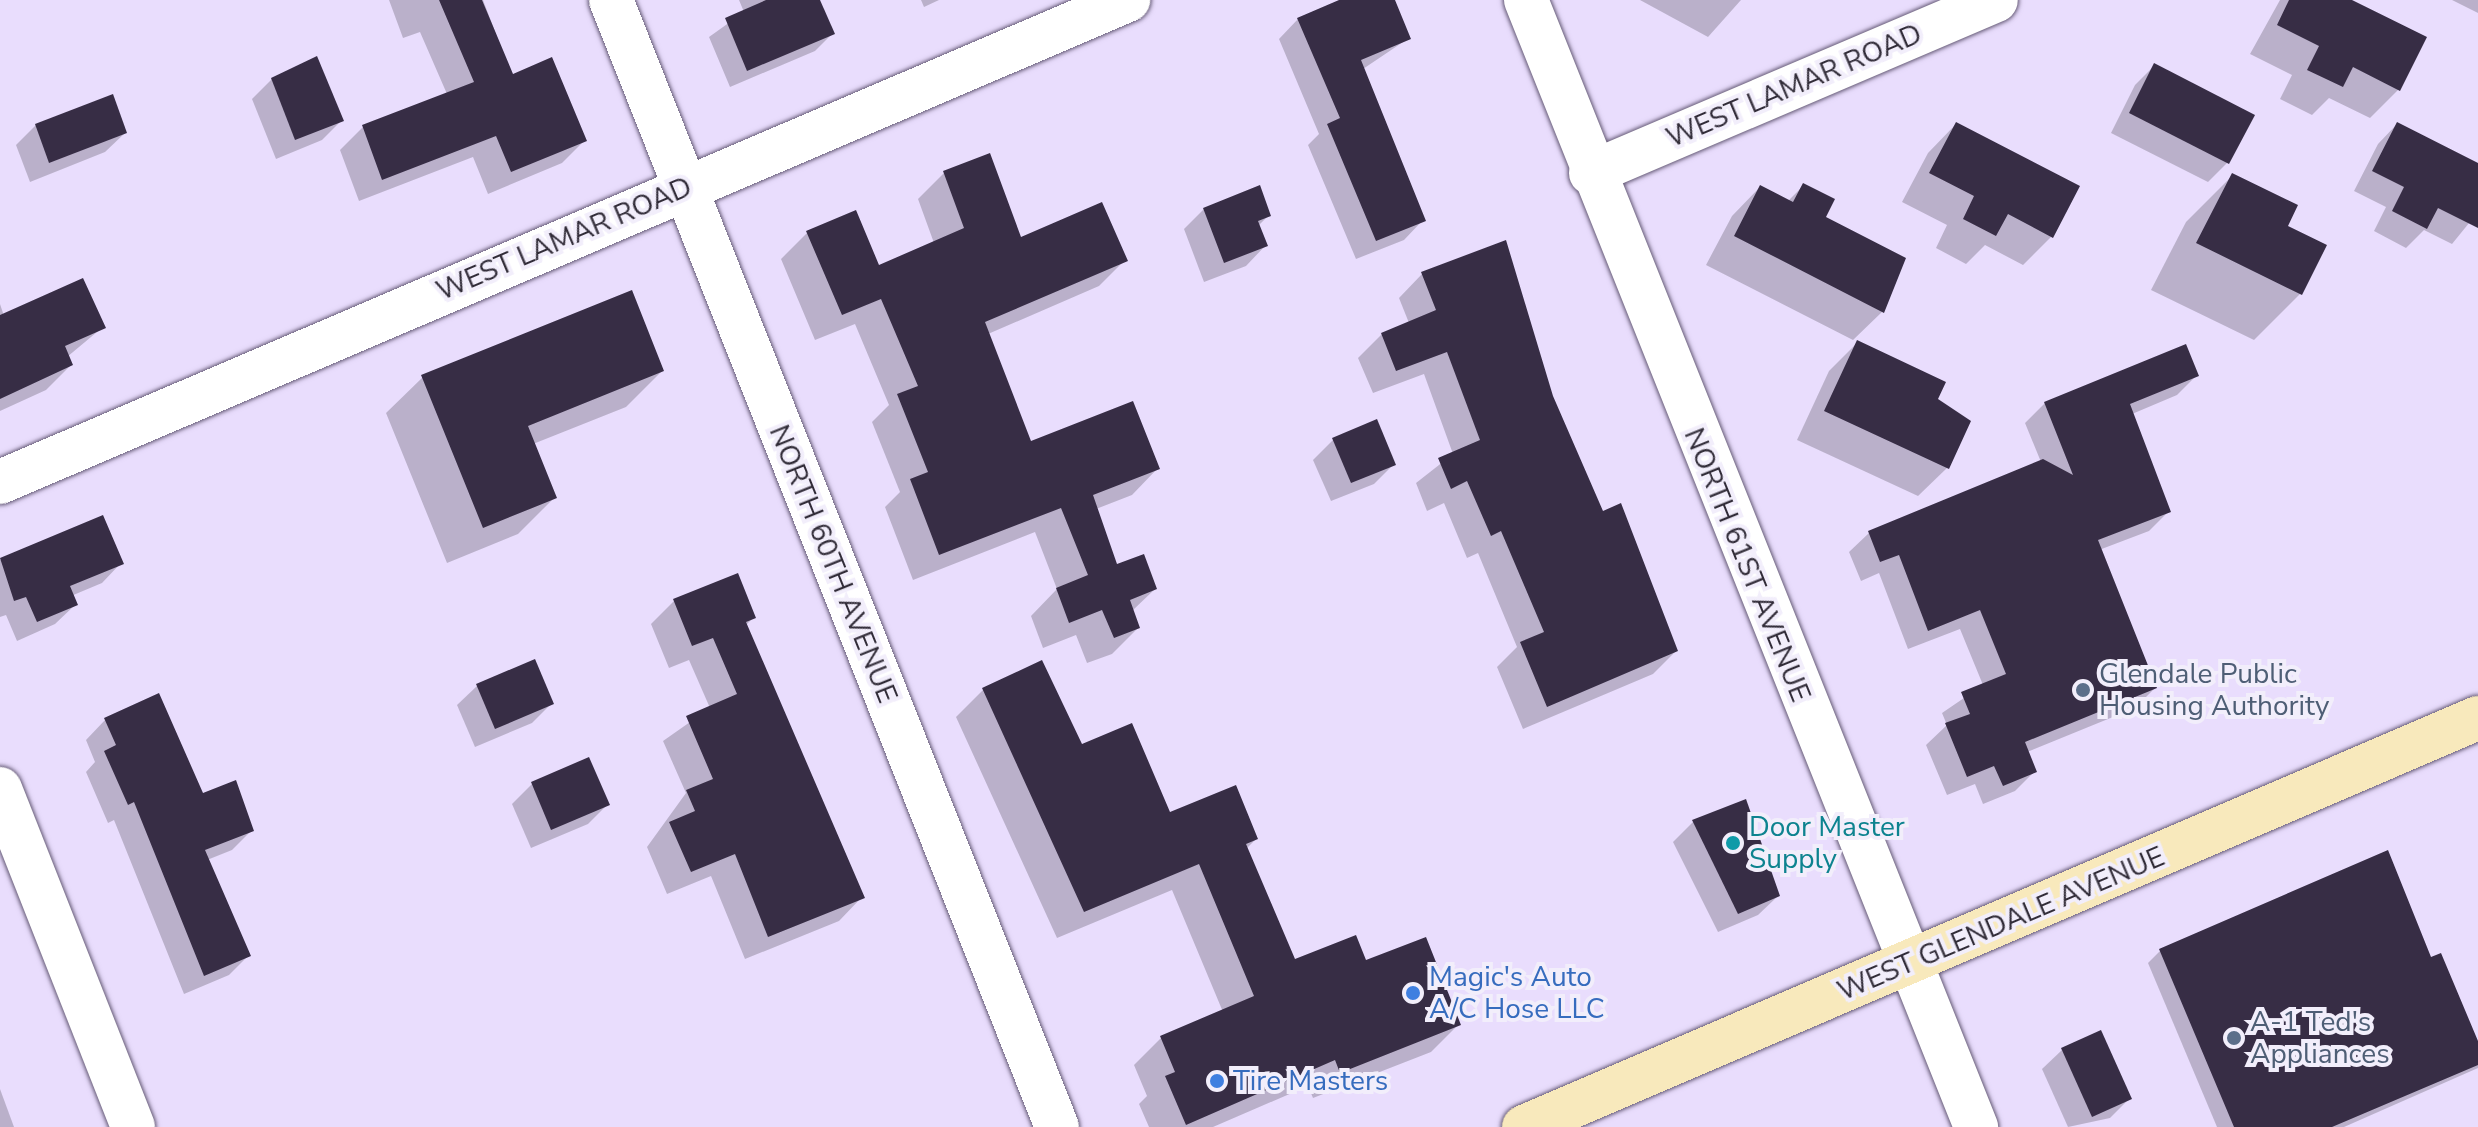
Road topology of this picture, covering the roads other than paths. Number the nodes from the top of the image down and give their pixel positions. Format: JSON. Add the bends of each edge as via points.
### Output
{"nodes":[{"id":1,"x":611,"y":0,"type":"edge"},
{"id":2,"x":1128,"y":0,"type":"edge"},
{"id":3,"x":1526,"y":0,"type":"edge"},
{"id":4,"x":1996,"y":0,"type":"edge"},
{"id":5,"x":1591,"y":173,"type":"junction"},
{"id":6,"x":686,"y":188,"type":"junction"},
{"id":7,"x":0,"y":482,"type":"edge"},
{"id":8,"x":2478,"y":718,"type":"edge"},
{"id":9,"x":0,"y":789,"type":"edge"},
{"id":10,"x":1910,"y":964,"type":"junction"},
{"id":11,"x":133,"y":1127,"type":"edge"},
{"id":12,"x":1057,"y":1127,"type":"edge"},
{"id":13,"x":1524,"y":1127,"type":"edge"},
{"id":14,"x":1976,"y":1127,"type":"edge"}],
"edges":[{"from":1,"to":6,"type":"street","name":"NORTH 60TH AVENUE"},
{"from":2,"to":6,"type":"street","name":"WEST LAMAR ROAD"},
{"from":3,"to":5,"type":"street","name":"NORTH 61ST AVENUE"},
{"from":4,"to":5,"type":"street","name":"WEST LAMAR ROAD"},
{"from":5,"to":10,"type":"street","name":"NORTH 61ST AVENUE"},
{"from":6,"to":7,"type":"street","name":"WEST LAMAR ROAD"},
{"from":6,"to":12,"type":"street","name":"NORTH 60TH AVENUE"},
{"from":8,"to":10,"type":"main road","name":"WEST GLENDALE AVENUE"},
{"from":9,"to":11,"type":"street"},
{"from":10,"to":13,"type":"main road","name":"WEST GLENDALE AVENUE"},
{"from":10,"to":14,"type":"street","name":"NORTH 61ST AVENUE"}]}
